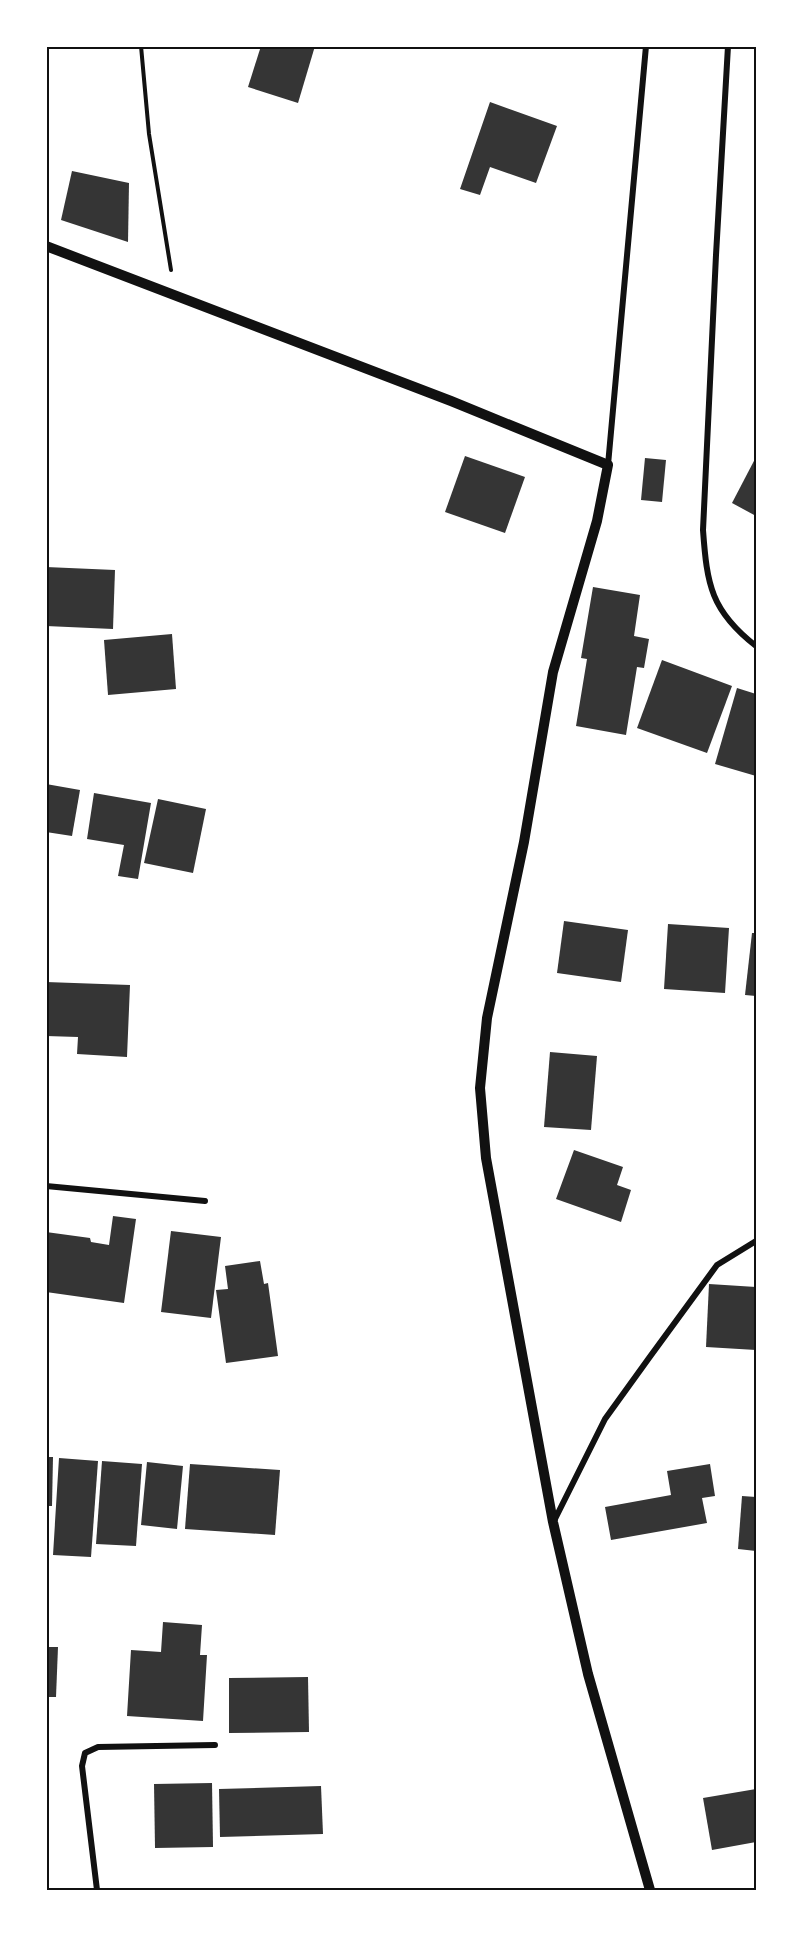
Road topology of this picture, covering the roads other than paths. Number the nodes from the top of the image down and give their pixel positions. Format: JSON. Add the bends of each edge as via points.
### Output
{"nodes":[{"id":1,"x":646,"y":46,"type":"edge"},
{"id":2,"x":728,"y":46,"type":"edge"},
{"id":3,"x":46,"y":246,"type":"edge"},
{"id":4,"x":608,"y":465,"type":"junction"},
{"id":5,"x":756,"y":646,"type":"edge"},
{"id":6,"x":46,"y":1186,"type":"edge"},
{"id":7,"x":205,"y":1202,"type":"dead end"},
{"id":8,"x":756,"y":1241,"type":"edge"},
{"id":9,"x":553,"y":1522,"type":"junction"},
{"id":10,"x":215,"y":1745,"type":"dead end"},
{"id":11,"x":97,"y":1890,"type":"edge"},
{"id":12,"x":650,"y":1890,"type":"edge"}],
"edges":[{"from":1,"to":4,"type":"street"},
{"from":2,"to":5,"type":"street","via":[[703,530],[706,573],[716,604],[737,632]]},
{"from":3,"to":4,"type":"street"},
{"from":4,"to":9,"type":"street","via":[[597,520],[554,672],[487,1018],[480,1088],[486,1158]]},
{"from":6,"to":7,"type":"street"},
{"from":8,"to":9,"type":"street","via":[[717,1265],[643,1366],[605,1419]]},
{"from":9,"to":12,"type":"street","via":[[588,1674]]},
{"from":10,"to":11,"type":"street","via":[[98,1747],[85,1753],[82,1766]]}]}
